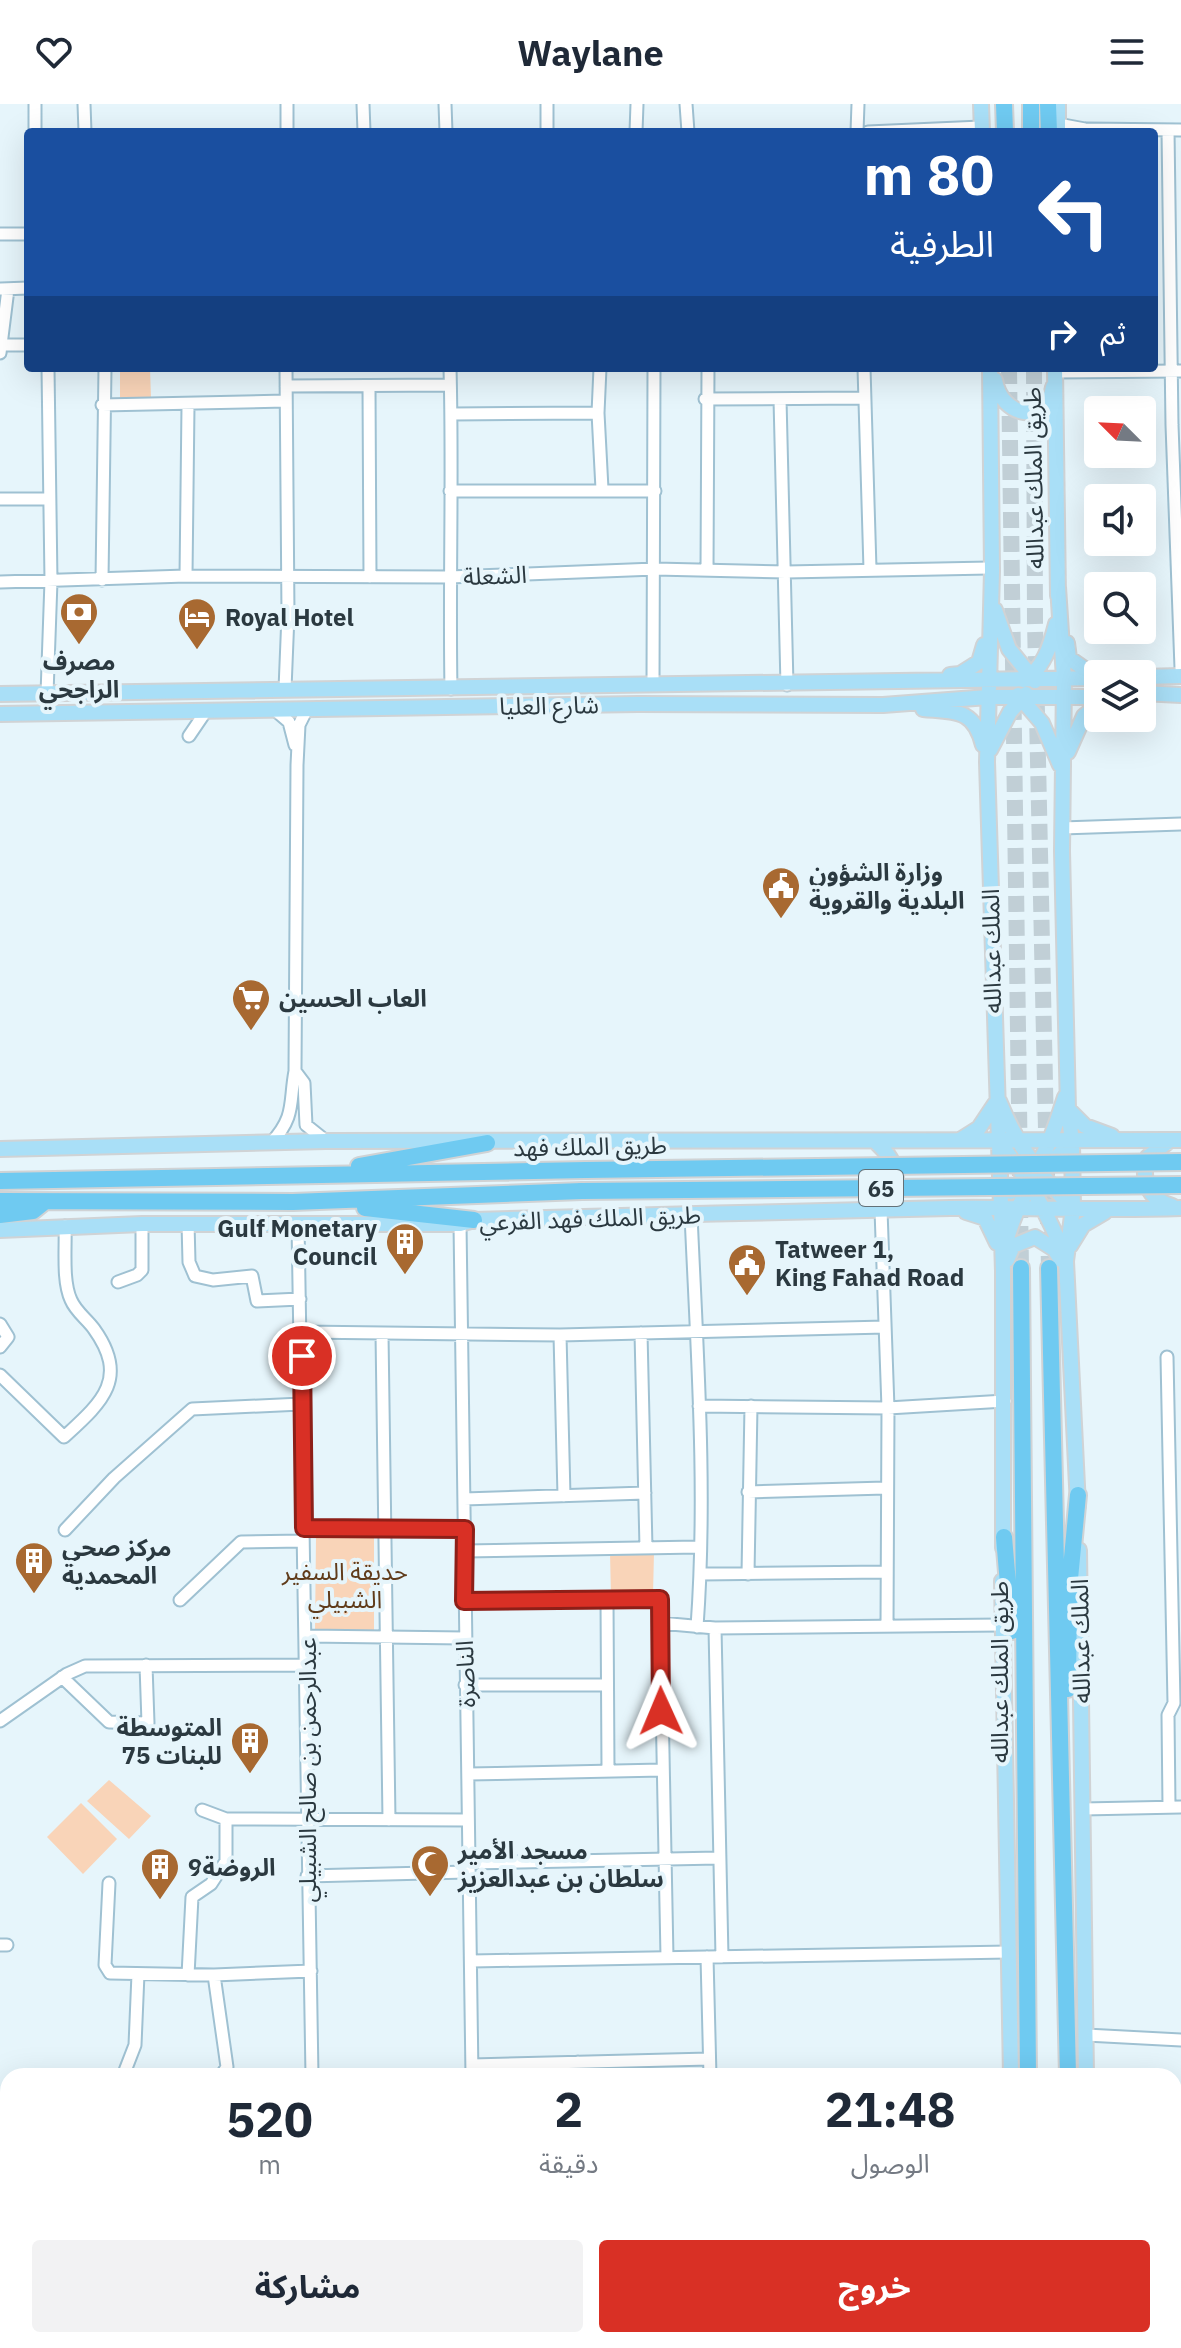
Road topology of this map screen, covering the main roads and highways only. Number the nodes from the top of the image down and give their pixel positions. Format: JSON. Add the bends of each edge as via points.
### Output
{"nodes":[{"id":1,"x":981,"y":104,"type":"edge"},
{"id":2,"x":989,"y":104,"type":"edge"},
{"id":3,"x":1004,"y":104,"type":"edge"},
{"id":4,"x":1031,"y":104,"type":"edge"},
{"id":5,"x":1048,"y":104,"type":"edge"},
{"id":6,"x":1058,"y":104,"type":"edge"},
{"id":7,"x":984,"y":128,"type":"edge"},
{"id":8,"x":984,"y":128,"type":"edge"},
{"id":9,"x":1005,"y":128,"type":"edge"},
{"id":10,"x":1031,"y":128,"type":"edge"},
{"id":11,"x":1055,"y":128,"type":"edge"},
{"id":12,"x":1055,"y":128,"type":"edge"},
{"id":13,"x":992,"y":372,"type":"edge"},
{"id":14,"x":993,"y":372,"type":"edge"},
{"id":15,"x":1055,"y":372,"type":"edge"},
{"id":16,"x":1055,"y":372,"type":"edge"},
{"id":17,"x":1058,"y":587,"type":"junction"},
{"id":18,"x":992,"y":593,"type":"junction"},
{"id":19,"x":1084,"y":669,"type":"edge"},
{"id":20,"x":1181,"y":676,"type":"edge"},
{"id":21,"x":1029,"y":677,"type":"junction"},
{"id":22,"x":1084,"y":677,"type":"edge"},
{"id":23,"x":1156,"y":677,"type":"edge"},
{"id":24,"x":1064,"y":678,"type":"junction"},
{"id":25,"x":988,"y":680,"type":"junction"},
{"id":26,"x":888,"y":683,"type":"junction"},
{"id":27,"x":1044,"y":686,"type":"junction"},
{"id":28,"x":1006,"y":688,"type":"junction"},
{"id":29,"x":0,"y":694,"type":"edge"},
{"id":30,"x":1156,"y":694,"type":"edge"},
{"id":31,"x":1181,"y":695,"type":"edge"},
{"id":32,"x":1063,"y":696,"type":"junction"},
{"id":33,"x":988,"y":697,"type":"junction"},
{"id":34,"x":1022,"y":697,"type":"junction"},
{"id":35,"x":1084,"y":697,"type":"edge"},
{"id":36,"x":883,"y":705,"type":"junction"},
{"id":37,"x":0,"y":714,"type":"edge"},
{"id":38,"x":1084,"y":716,"type":"edge"},
{"id":39,"x":987,"y":762,"type":"junction"},
{"id":40,"x":1064,"y":776,"type":"junction"},
{"id":41,"x":1068,"y":1088,"type":"junction"},
{"id":42,"x":995,"y":1098,"type":"junction"},
{"id":43,"x":1068,"y":1109,"type":"junction"},
{"id":44,"x":1116,"y":1138,"type":"junction"},
{"id":45,"x":960,"y":1140,"type":"junction"},
{"id":46,"x":996,"y":1140,"type":"junction"},
{"id":47,"x":1177,"y":1140,"type":"edge"},
{"id":48,"x":1016,"y":1141,"type":"junction"},
{"id":49,"x":876,"y":1142,"type":"junction"},
{"id":50,"x":1050,"y":1142,"type":"junction"},
{"id":51,"x":1072,"y":1142,"type":"junction"},
{"id":52,"x":487,"y":1143,"type":"junction"},
{"id":53,"x":0,"y":1149,"type":"edge"},
{"id":54,"x":1181,"y":1162,"type":"edge"},
{"id":55,"x":0,"y":1170,"type":"edge"},
{"id":56,"x":1032,"y":1176,"type":"junction"},
{"id":57,"x":66,"y":1177,"type":"junction"},
{"id":58,"x":297,"y":1177,"type":"junction"},
{"id":59,"x":0,"y":1181,"type":"edge"},
{"id":60,"x":1181,"y":1185,"type":"edge"},
{"id":61,"x":47,"y":1200,"type":"junction"},
{"id":62,"x":0,"y":1201,"type":"edge"},
{"id":63,"x":303,"y":1201,"type":"junction"},
{"id":64,"x":1000,"y":1204,"type":"junction"},
{"id":65,"x":955,"y":1208,"type":"junction"},
{"id":66,"x":1073,"y":1208,"type":"junction"},
{"id":67,"x":1181,"y":1208,"type":"edge"},
{"id":68,"x":1017,"y":1209,"type":"junction"},
{"id":69,"x":1046,"y":1209,"type":"junction"},
{"id":70,"x":881,"y":1210,"type":"junction"},
{"id":71,"x":1105,"y":1212,"type":"junction"},
{"id":72,"x":0,"y":1215,"type":"edge"},
{"id":73,"x":467,"y":1222,"type":"junction"},
{"id":74,"x":0,"y":1230,"type":"edge"},
{"id":75,"x":1067,"y":1260,"type":"junction"},
{"id":76,"x":1002,"y":1264,"type":"junction"},
{"id":77,"x":1021,"y":1268,"type":"tunnel mouth"},
{"id":78,"x":1049,"y":1268,"type":"tunnel mouth"},
{"id":79,"x":1078,"y":1495,"type":"junction"},
{"id":80,"x":1004,"y":1537,"type":"junction"},
{"id":81,"x":1060,"y":1791,"type":"junction"},
{"id":82,"x":1024,"y":1792,"type":"junction"},
{"id":83,"x":1011,"y":2068,"type":"edge"},
{"id":84,"x":1026,"y":2068,"type":"edge"},
{"id":85,"x":1069,"y":2068,"type":"edge"},
{"id":86,"x":1086,"y":2068,"type":"edge"}],
"edges":[{"from":1,"to":7,"type":"main road"},
{"from":2,"to":8,"type":"main road"},
{"from":3,"to":9,"type":"highway"},
{"from":4,"to":10,"type":"highway"},
{"from":5,"to":11,"type":"highway"},
{"from":6,"to":12,"type":"main road"},
{"from":13,"to":18,"type":"main road"},
{"from":14,"to":15,"type":"main road","via":[[998,394],[1012,411],[1022,413],[1041,408],[1051,396]]},
{"from":16,"to":17,"type":"main road","name":"طريق الملك عبدالله"},
{"from":17,"to":19,"type":"main road","via":[[1069,658]]},
{"from":17,"to":21,"type":"main road","via":[[1051,642]]},
{"from":17,"to":24,"type":"main road"},
{"from":18,"to":21,"type":"main road","via":[[1009,649]]},
{"from":18,"to":25,"type":"main road","name":"الملك عبدالله"},
{"from":18,"to":26,"type":"main road","via":[[979,662],[960,674]]},
{"from":20,"to":23,"type":"main road"},
{"from":21,"to":24,"type":"main road","name":"شارع العليا"},
{"from":21,"to":25,"type":"main road","name":"شارع العليا"},
{"from":21,"to":27,"type":"main road"},
{"from":21,"to":28,"type":"main road"},
{"from":22,"to":24,"type":"main road","name":"شارع العليا"},
{"from":24,"to":27,"type":"main road"},
{"from":24,"to":32,"type":"main road"},
{"from":25,"to":26,"type":"main road","name":"شارع العليا"},
{"from":25,"to":28,"type":"main road"},
{"from":25,"to":33,"type":"main road","name":"الملك عبدالله"},
{"from":26,"to":29,"type":"main road","name":"شارع العليا"},
{"from":27,"to":32,"type":"main road"},
{"from":27,"to":34,"type":"main road"},
{"from":28,"to":33,"type":"main road"},
{"from":28,"to":34,"type":"main road"},
{"from":30,"to":31,"type":"main road"},
{"from":32,"to":34,"type":"main road","name":"شارع العليا"},
{"from":32,"to":35,"type":"main road","name":"شارع العليا"},
{"from":32,"to":40,"type":"main road"},
{"from":33,"to":34,"type":"main road","name":"شارع العليا"},
{"from":33,"to":36,"type":"main road","name":"شارع العليا"},
{"from":33,"to":39,"type":"main road","name":"الملك عبدالله"},
{"from":34,"to":39,"type":"main road","via":[[994,739]]},
{"from":34,"to":40,"type":"main road","via":[[1051,739]]},
{"from":36,"to":37,"type":"main road","name":"شارع العليا"},
{"from":36,"to":39,"type":"main road","via":[[967,716],[980,732]]},
{"from":38,"to":40,"type":"main road"},
{"from":39,"to":42,"type":"main road","name":"الملك عبدالله"},
{"from":40,"to":41,"type":"main road"},
{"from":41,"to":43,"type":"main road"},
{"from":41,"to":50,"type":"main road"},
{"from":42,"to":45,"type":"main road","via":[[979,1128]]},
{"from":42,"to":46,"type":"main road","name":"الملك عبدالله"},
{"from":42,"to":48,"type":"main road"},
{"from":43,"to":44,"type":"main road","via":[[1085,1126]]},
{"from":43,"to":51,"type":"main road"},
{"from":44,"to":47,"type":"main road"},
{"from":44,"to":51,"type":"main road"},
{"from":45,"to":46,"type":"main road"},
{"from":45,"to":49,"type":"main road"},
{"from":46,"to":48,"type":"main road"},
{"from":46,"to":56,"type":"main road"},
{"from":46,"to":64,"type":"main road","name":"الملك عبدالله"},
{"from":47,"to":67,"type":"main road","via":[[1154,1149],[1144,1176],[1151,1194]]},
{"from":48,"to":50,"type":"main road"},
{"from":48,"to":56,"type":"main road"},
{"from":49,"to":52,"type":"main road"},
{"from":49,"to":70,"type":"main road","via":[[891,1155],[896,1172],[893,1192]]},
{"from":50,"to":51,"type":"main road"},
{"from":50,"to":56,"type":"main road"},
{"from":51,"to":56,"type":"main road"},
{"from":51,"to":66,"type":"main road","name":"الملك عبدالله"},
{"from":52,"to":53,"type":"main road"},
{"from":52,"to":58,"type":"highway","via":[[374,1165],[308,1170]]},
{"from":54,"to":58,"type":"highway","name":"طريق الملك فهد","number":"65","bridge":true},
{"from":55,"to":57,"type":"highway"},
{"from":56,"to":64,"type":"main road"},
{"from":56,"to":66,"type":"main road"},
{"from":56,"to":68,"type":"main road"},
{"from":56,"to":69,"type":"main road"},
{"from":57,"to":58,"type":"highway","name":"طريق الملك فهد","number":"65"},
{"from":57,"to":59,"type":"highway","name":"طريق الملك فهد","number":"65"},
{"from":60,"to":63,"type":"highway","name":"طريق الملك فهد","number":"65","bridge":true,"via":[[582,1191]]},
{"from":61,"to":62,"type":"highway","name":"طريق الملك فهد","number":"65"},
{"from":61,"to":63,"type":"highway","name":"طريق الملك فهد","number":"65"},
{"from":61,"to":72,"type":"highway","via":[[33,1211]]},
{"from":63,"to":73,"type":"highway"},
{"from":64,"to":65,"type":"main road","name":"طريق الملك فهد الفرعي"},
{"from":64,"to":68,"type":"main road","name":"طريق الملك فهد الفرعي"},
{"from":64,"to":76,"type":"main road"},
{"from":65,"to":70,"type":"main road","name":"طريق الملك فهد الفرعي"},
{"from":65,"to":76,"type":"main road","via":[[985,1218]]},
{"from":66,"to":69,"type":"main road","name":"طريق الملك فهد الفرعي"},
{"from":66,"to":71,"type":"main road","name":"طريق الملك فهد الفرعي"},
{"from":66,"to":75,"type":"main road","name":"الملك عبدالله"},
{"from":67,"to":71,"type":"main road","name":"طريق الملك فهد الفرعي"},
{"from":68,"to":69,"type":"main road","name":"طريق الملك فهد الفرعي"},
{"from":68,"to":76,"type":"main road"},
{"from":69,"to":75,"type":"main road"},
{"from":70,"to":73,"type":"main road","name":"طريق الملك فهد الفرعي"},
{"from":71,"to":75,"type":"main road","via":[[1083,1225]]},
{"from":73,"to":74,"type":"main road","name":"طريق الملك فهد الفرعي"},
{"from":75,"to":76,"type":"main road","via":[[1035,1237],[1013,1246]]},
{"from":75,"to":79,"type":"main road","name":"الملك عبدالله"},
{"from":76,"to":80,"type":"main road"},
{"from":77,"to":82,"type":"highway","name":"طريق الملك عبدالله"},
{"from":78,"to":81,"type":"highway"},
{"from":79,"to":81,"type":"highway"},
{"from":79,"to":86,"type":"main road","name":"الملك عبدالله"},
{"from":80,"to":82,"type":"highway"},
{"from":80,"to":83,"type":"main road","via":[[1001,1625]]},
{"from":81,"to":85,"type":"highway"},
{"from":82,"to":84,"type":"highway","name":"طريق الملك عبدالله"}]}
